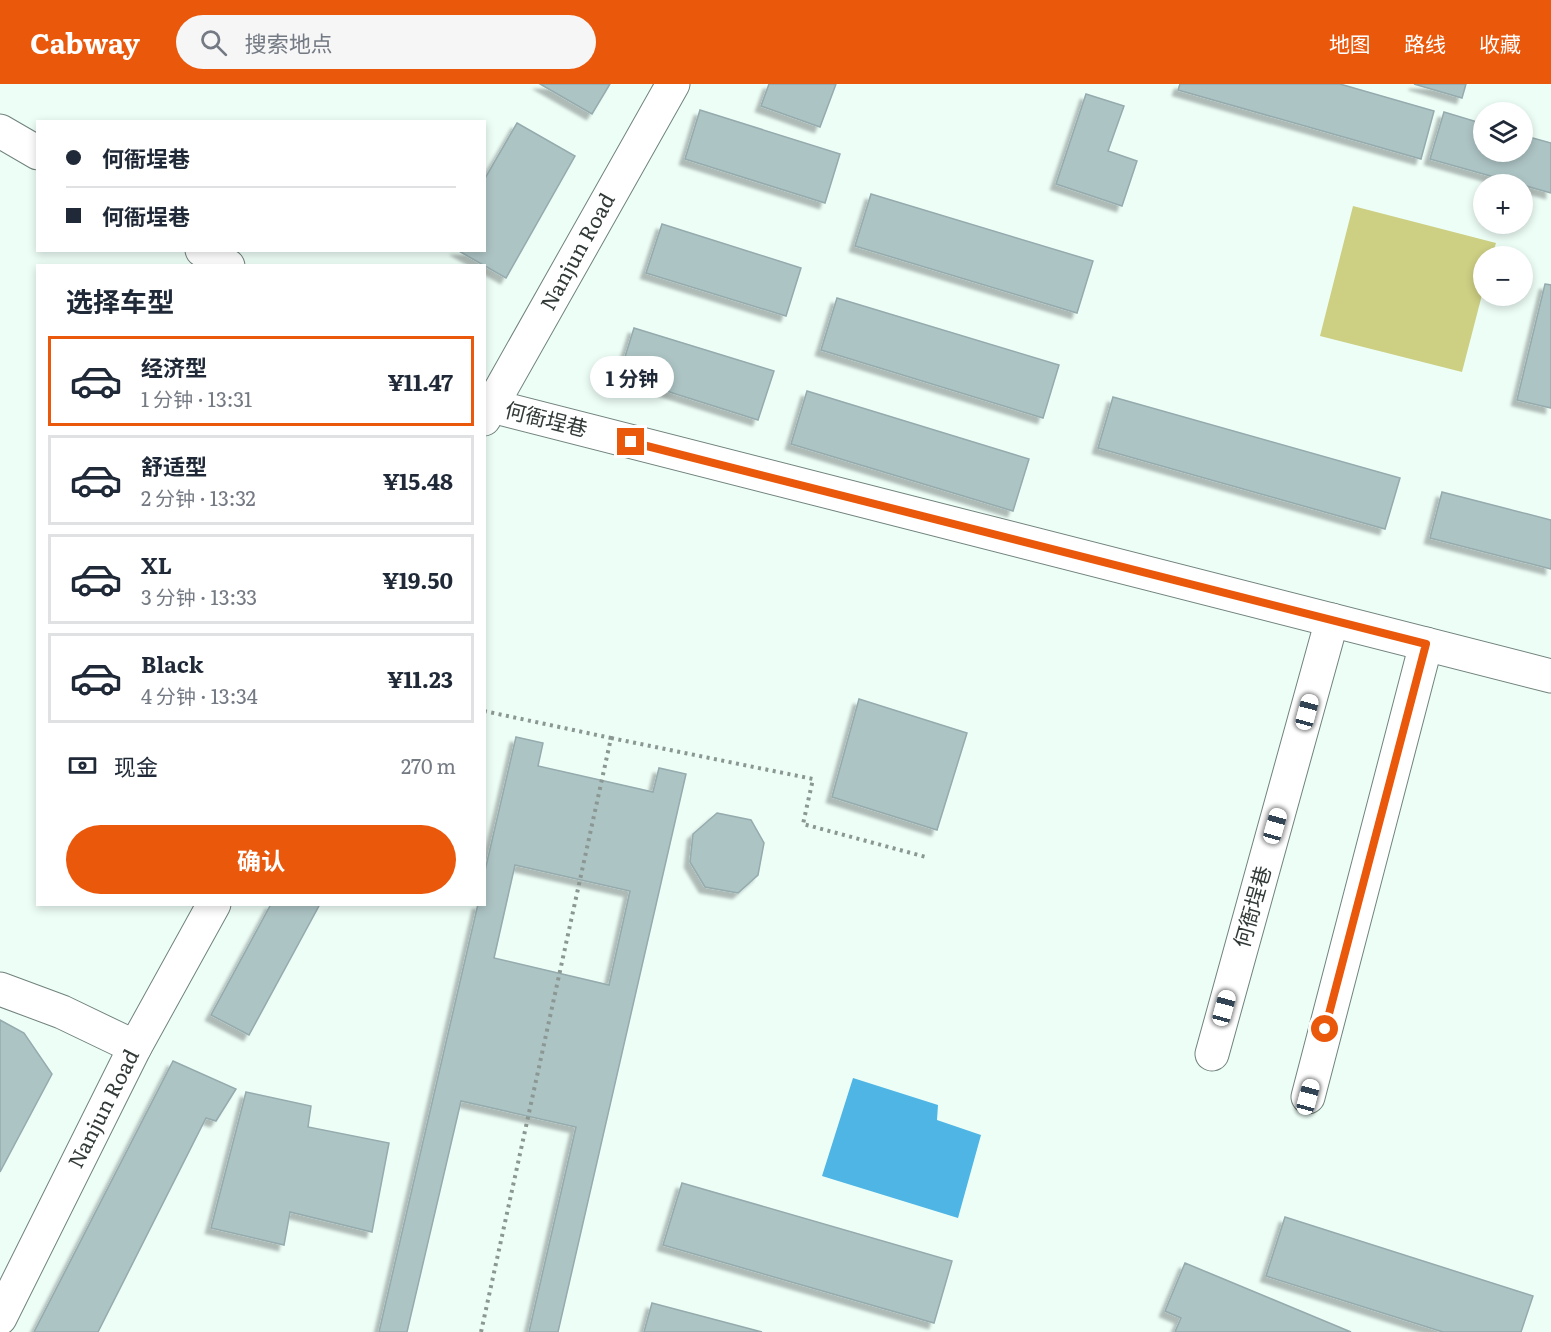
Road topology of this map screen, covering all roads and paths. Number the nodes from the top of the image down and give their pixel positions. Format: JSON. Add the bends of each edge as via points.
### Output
{"nodes":[{"id":1,"x":673,"y":84,"type":"edge"},
{"id":2,"x":0,"y":131,"type":"edge"},
{"id":3,"x":36,"y":152,"type":"edge"},
{"id":4,"x":205,"y":252,"type":"edge"},
{"id":5,"x":225,"y":264,"type":"edge"},
{"id":6,"x":487,"y":410,"type":"edge"},
{"id":7,"x":1332,"y":620,"type":"junction"},
{"id":8,"x":1426,"y":644,"type":"junction"},
{"id":9,"x":1551,"y":676,"type":"edge"},
{"id":10,"x":486,"y":711,"type":"edge"},
{"id":11,"x":611,"y":738,"type":"junction"},
{"id":12,"x":926,"y":857,"type":"dead end"},
{"id":13,"x":213,"y":906,"type":"edge"},
{"id":14,"x":0,"y":989,"type":"edge"},
{"id":15,"x":135,"y":1047,"type":"junction"},
{"id":16,"x":1212,"y":1054,"type":"dead end"},
{"id":17,"x":1308,"y":1097,"type":"dead end"},
{"id":18,"x":0,"y":1318,"type":"edge"},
{"id":19,"x":481,"y":1332,"type":"edge"}],
"edges":[{"from":1,"to":6,"type":"street","name":"Nanjun Road"},
{"from":2,"to":3,"type":"street"},
{"from":4,"to":5,"type":"street"},
{"from":6,"to":7,"type":"street","name":"何衙埕巷"},
{"from":7,"to":8,"type":"street","name":"何衙埕巷"},
{"from":7,"to":16,"type":"street","name":"何衙埕巷"},
{"from":8,"to":9,"type":"street","name":"何衙埕巷"},
{"from":8,"to":17,"type":"street"},
{"from":10,"to":11,"type":"path"},
{"from":11,"to":12,"type":"path","via":[[813,779],[803,824]]},
{"from":11,"to":19,"type":"path"},
{"from":13,"to":15,"type":"street","name":"Nanjun Road"},
{"from":14,"to":15,"type":"street","via":[[62,1012]]},
{"from":15,"to":18,"type":"street","name":"Nanjun Road"}]}
